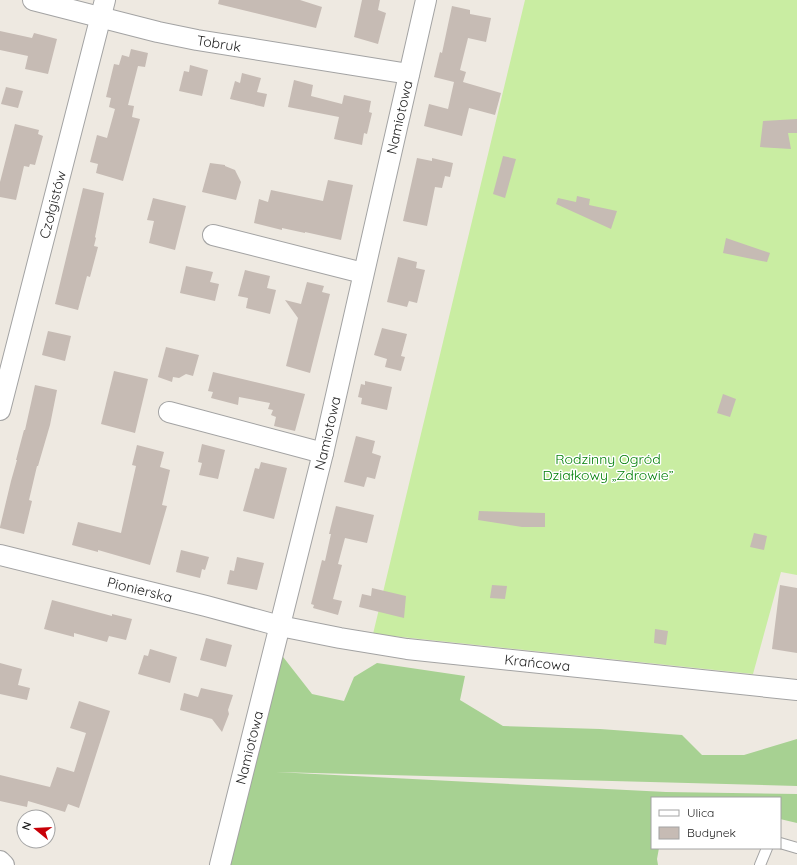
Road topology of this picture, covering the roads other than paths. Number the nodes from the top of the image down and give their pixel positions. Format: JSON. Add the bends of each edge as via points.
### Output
{"nodes":[{"id":1,"x":33,"y":0,"type":"edge"},
{"id":2,"x":426,"y":0,"type":"edge"},
{"id":3,"x":103,"y":8,"type":"edge"},
{"id":4,"x":408,"y":74,"type":"junction"},
{"id":5,"x":213,"y":234,"type":"dead end"},
{"id":6,"x":363,"y":272,"type":"junction"},
{"id":7,"x":0,"y":410,"type":"edge"},
{"id":8,"x":169,"y":412,"type":"dead end"},
{"id":9,"x":323,"y":452,"type":"junction"},
{"id":10,"x":0,"y":555,"type":"edge"},
{"id":11,"x":280,"y":626,"type":"junction"},
{"id":12,"x":797,"y":690,"type":"edge"},
{"id":13,"x":781,"y":843,"type":"edge"},
{"id":14,"x":797,"y":848,"type":"edge"},
{"id":15,"x":767,"y":849,"type":"edge"},
{"id":16,"x":0,"y":861,"type":"edge"},
{"id":17,"x":4,"y":865,"type":"edge"},
{"id":18,"x":220,"y":865,"type":"edge"},
{"id":19,"x":760,"y":865,"type":"edge"}],
"edges":[{"from":1,"to":3,"type":"street","name":"Tobruk"},
{"from":2,"to":4,"type":"street","name":"Namiotowa"},
{"from":3,"to":4,"type":"street","name":"Tobruk","via":[[158,32]]},
{"from":3,"to":7,"type":"street","name":"Czołgistów"},
{"from":4,"to":6,"type":"street","name":"Namiotowa"},
{"from":5,"to":6,"type":"street"},
{"from":6,"to":9,"type":"street","name":"Namiotowa"},
{"from":8,"to":9,"type":"street"},
{"from":9,"to":11,"type":"street","name":"Namiotowa"},
{"from":10,"to":11,"type":"street","name":"Pionierska"},
{"from":11,"to":12,"type":"street","name":"Krańcowa","via":[[407,648]]},
{"from":11,"to":18,"type":"street","name":"Namiotowa"},
{"from":13,"to":14,"type":"lane"},
{"from":15,"to":19,"type":"lane"},
{"from":16,"to":17,"type":"street"}]}
